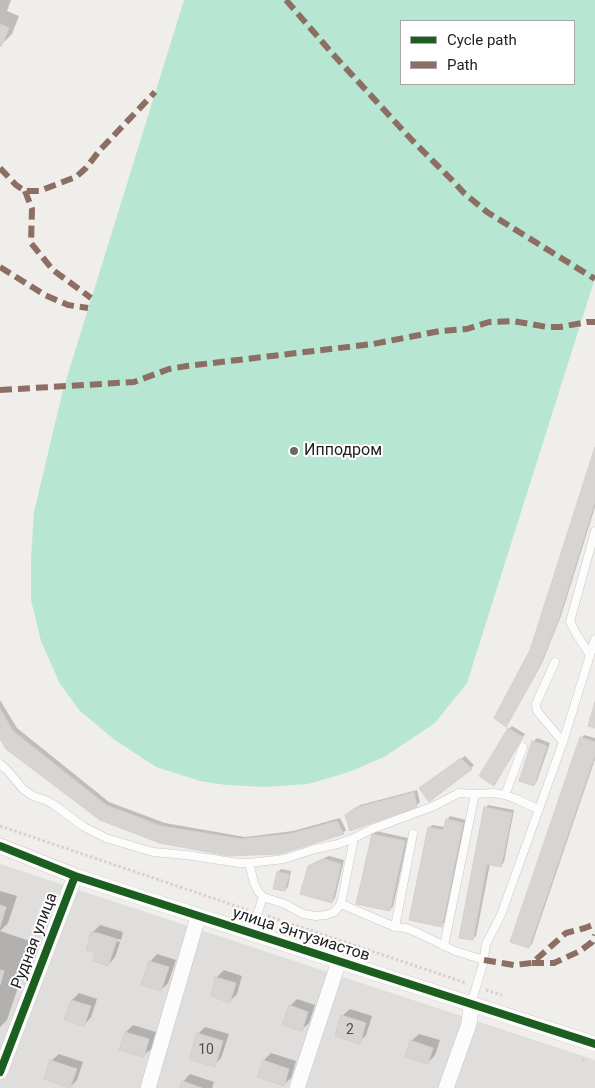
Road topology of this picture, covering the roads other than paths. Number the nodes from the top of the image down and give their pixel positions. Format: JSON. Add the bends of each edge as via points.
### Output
{"nodes":[{"id":1,"x":595,"y":531,"type":"edge"},
{"id":2,"x":595,"y":639,"type":"edge"},
{"id":3,"x":590,"y":655,"type":"junction"},
{"id":4,"x":554,"y":662,"type":"dead end"},
{"id":5,"x":563,"y":742,"type":"junction"},
{"id":6,"x":523,"y":747,"type":"dead end"},
{"id":7,"x":0,"y":764,"type":"edge"},
{"id":8,"x":475,"y":794,"type":"junction"},
{"id":9,"x":505,"y":795,"type":"junction"},
{"id":10,"x":538,"y":809,"type":"junction"},
{"id":11,"x":413,"y":834,"type":"dead end"},
{"id":12,"x":354,"y":838,"type":"junction"},
{"id":13,"x":0,"y":846,"type":"edge"},
{"id":14,"x":249,"y":863,"type":"junction"},
{"id":15,"x":75,"y":876,"type":"junction"},
{"id":16,"x":264,"y":897,"type":"junction"},
{"id":17,"x":341,"y":904,"type":"junction"},
{"id":18,"x":198,"y":917,"type":"junction"},
{"id":19,"x":395,"y":927,"type":"junction"},
{"id":20,"x":251,"y":933,"type":"junction"},
{"id":21,"x":444,"y":946,"type":"junction"},
{"id":22,"x":484,"y":960,"type":"junction"},
{"id":23,"x":339,"y":961,"type":"junction"},
{"id":24,"x":470,"y":1004,"type":"junction"},
{"id":25,"x":595,"y":1044,"type":"edge"},
{"id":26,"x":0,"y":1072,"type":"edge"},
{"id":27,"x":148,"y":1088,"type":"edge"},
{"id":28,"x":297,"y":1088,"type":"edge"},
{"id":29,"x":446,"y":1088,"type":"edge"}],
"edges":[{"from":1,"to":3,"type":"lane","via":[[570,622]]},
{"from":2,"to":3,"type":"lane"},
{"from":3,"to":5,"type":"lane"},
{"from":4,"to":5,"type":"lane","via":[[536,704],[537,711]]},
{"from":5,"to":10,"type":"lane"},
{"from":6,"to":9,"type":"lane"},
{"from":7,"to":14,"type":"lane","via":[[33,796],[53,804],[84,827],[106,838],[153,852]]},
{"from":8,"to":9,"type":"lane"},
{"from":8,"to":12,"type":"lane","via":[[459,793]]},
{"from":8,"to":21,"type":"lane"},
{"from":9,"to":10,"type":"lane"},
{"from":10,"to":22,"type":"lane","via":[[501,915],[486,944]]},
{"from":11,"to":19,"type":"lane"},
{"from":12,"to":14,"type":"lane","via":[[284,858]]},
{"from":12,"to":17,"type":"lane"},
{"from":13,"to":15,"type":"street","name":"улица Энтузиастов"},
{"from":14,"to":16,"type":"lane","via":[[254,883]]},
{"from":15,"to":18,"type":"street","name":"улица Энтузиастов"},
{"from":15,"to":26,"type":"street","name":"Рудная улица"},
{"from":16,"to":17,"type":"lane","via":[[303,914],[316,916],[326,916]]},
{"from":16,"to":20,"type":"lane"},
{"from":17,"to":19,"type":"lane"},
{"from":18,"to":20,"type":"street","name":"улица Энтузиастов"},
{"from":18,"to":27,"type":"street"},
{"from":19,"to":21,"type":"lane","via":[[406,928]]},
{"from":20,"to":23,"type":"street","name":"улица Энтузиастов"},
{"from":21,"to":22,"type":"lane"},
{"from":22,"to":24,"type":"lane"},
{"from":23,"to":24,"type":"street","name":"улица Энтузиастов"},
{"from":23,"to":28,"type":"street"},
{"from":24,"to":25,"type":"street","name":"улица Энтузиастов"},
{"from":24,"to":29,"type":"street","via":[[469,1024]]}]}
